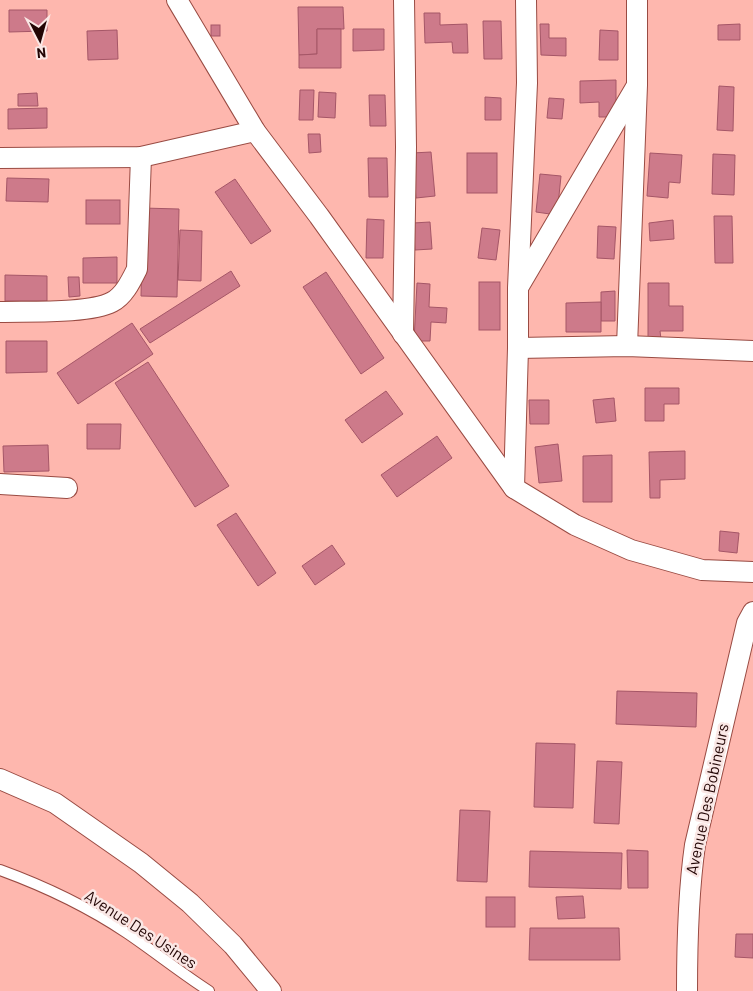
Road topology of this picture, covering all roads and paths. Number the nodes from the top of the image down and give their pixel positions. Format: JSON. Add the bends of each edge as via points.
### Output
{"nodes":[{"id":1,"x":176,"y":0,"type":"edge"},
{"id":2,"x":404,"y":0,"type":"edge"},
{"id":3,"x":526,"y":0,"type":"edge"},
{"id":4,"x":637,"y":0,"type":"edge"},
{"id":5,"x":637,"y":85,"type":"junction"},
{"id":6,"x":255,"y":131,"type":"junction"},
{"id":7,"x":141,"y":157,"type":"junction"},
{"id":8,"x":0,"y":158,"type":"edge"},
{"id":9,"x":518,"y":288,"type":"junction"},
{"id":10,"x":0,"y":312,"type":"edge"},
{"id":11,"x":403,"y":334,"type":"junction"},
{"id":12,"x":627,"y":346,"type":"junction"},
{"id":13,"x":518,"y":348,"type":"junction"},
{"id":14,"x":753,"y":351,"type":"edge"},
{"id":15,"x":0,"y":484,"type":"edge"},
{"id":16,"x":67,"y":488,"type":"dead end"},
{"id":17,"x":514,"y":488,"type":"junction"},
{"id":18,"x":753,"y":572,"type":"edge"},
{"id":19,"x":753,"y":612,"type":"edge"},
{"id":20,"x":0,"y":779,"type":"edge"},
{"id":21,"x":0,"y":870,"type":"edge"},
{"id":22,"x":209,"y":991,"type":"edge"},
{"id":23,"x":271,"y":991,"type":"edge"},
{"id":24,"x":687,"y":991,"type":"edge"}],
"edges":[{"from":1,"to":6,"type":"street"},
{"from":2,"to":11,"type":"street"},
{"from":3,"to":9,"type":"street","via":[[527,83]]},
{"from":4,"to":5,"type":"street"},
{"from":5,"to":9,"type":"street"},
{"from":5,"to":12,"type":"street"},
{"from":6,"to":7,"type":"street"},
{"from":6,"to":11,"type":"street"},
{"from":7,"to":8,"type":"street"},
{"from":7,"to":10,"type":"street","via":[[137,269],[121,294],[112,302],[93,308]]},
{"from":9,"to":13,"type":"street"},
{"from":11,"to":17,"type":"street"},
{"from":12,"to":13,"type":"street"},
{"from":12,"to":14,"type":"street"},
{"from":13,"to":17,"type":"street"},
{"from":15,"to":16,"type":"street"},
{"from":17,"to":18,"type":"street","via":[[575,525],[631,550],[702,570]]},
{"from":19,"to":24,"type":"street","name":"Avenue Des Bobineurs","via":[[747,623],[695,845],[689,881]]},
{"from":20,"to":23,"type":"street","via":[[55,803],[141,863],[190,903]]},
{"from":21,"to":22,"type":"lane","name":"Avenue Des Usines","via":[[93,912]]}]}
